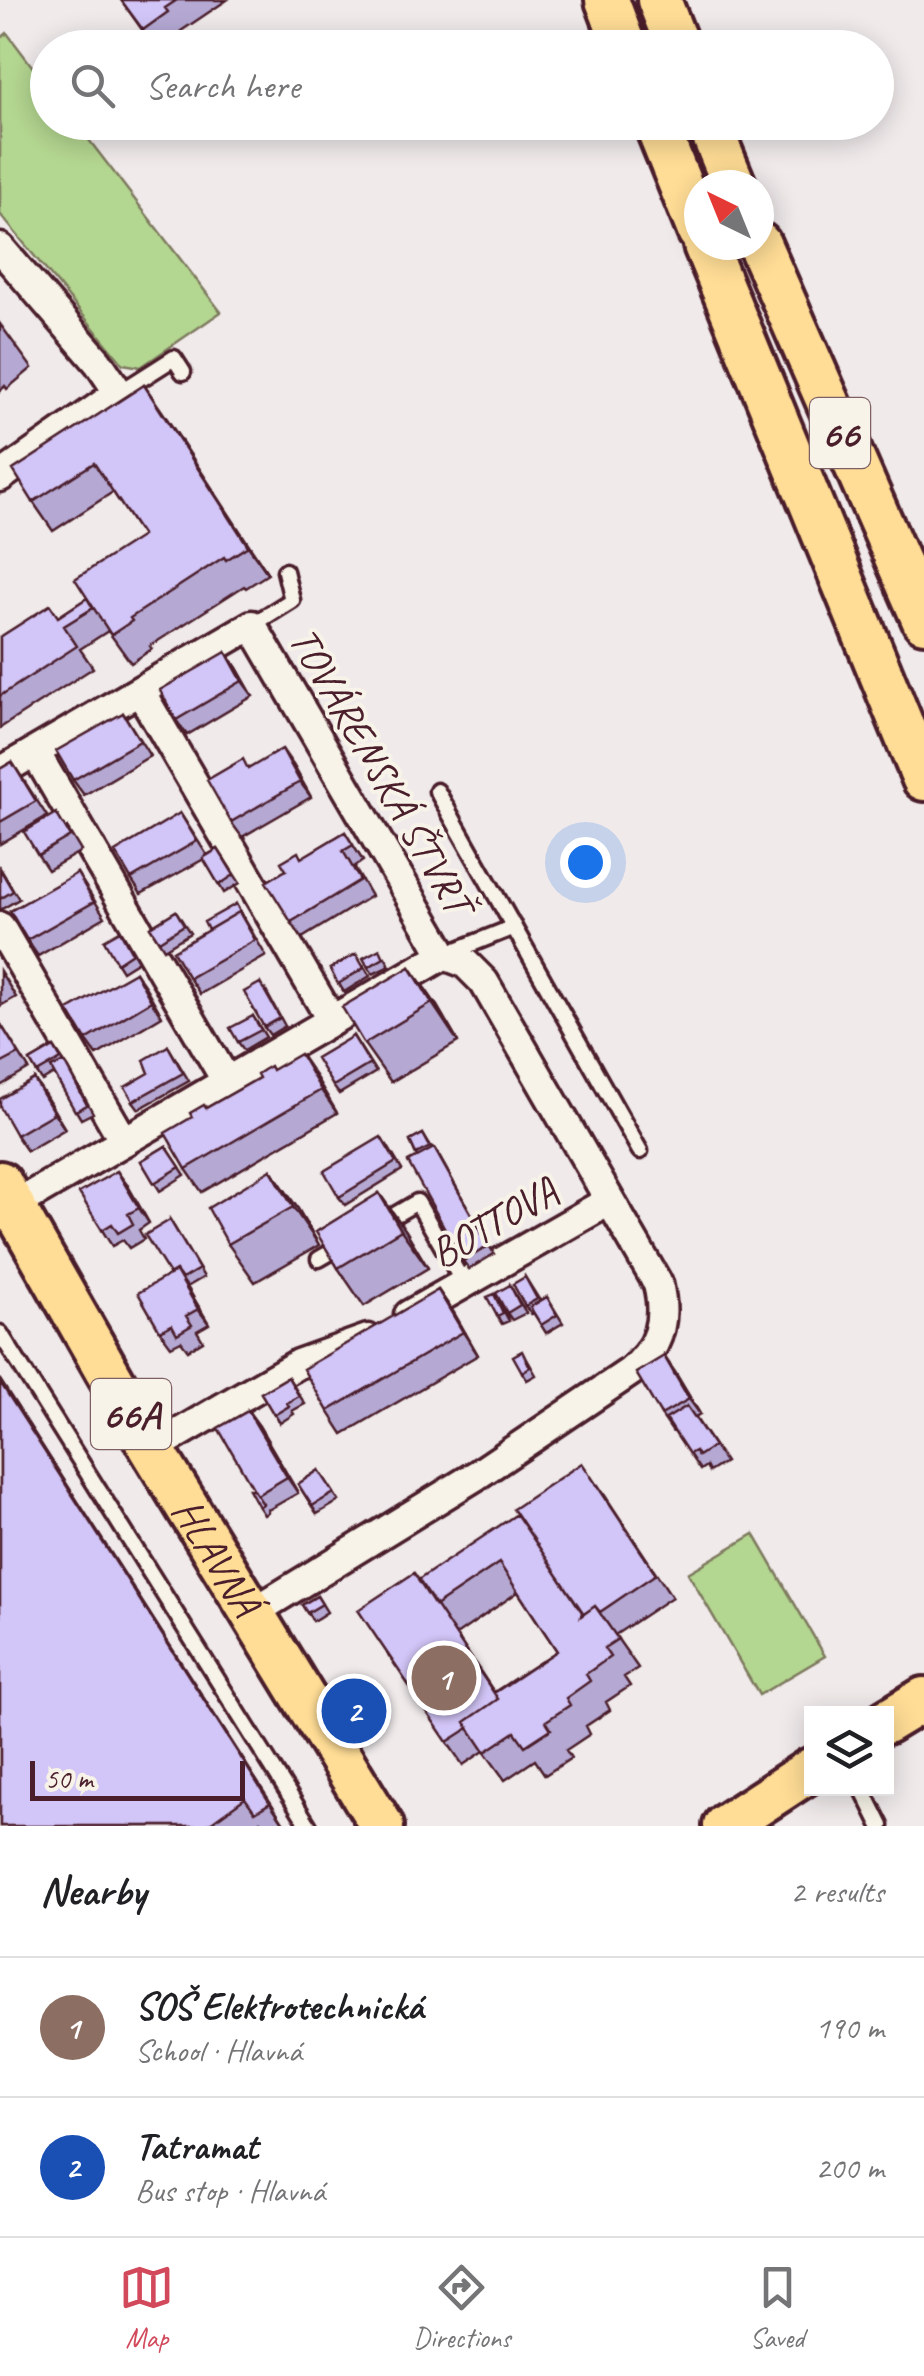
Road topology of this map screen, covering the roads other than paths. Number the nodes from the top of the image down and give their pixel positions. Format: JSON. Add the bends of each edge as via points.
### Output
{"nodes":[{"id":1,"x":606,"y":0,"type":"edge"},
{"id":2,"x":659,"y":0,"type":"edge"},
{"id":3,"x":618,"y":30,"type":"edge"},
{"id":4,"x":671,"y":30,"type":"edge"},
{"id":5,"x":662,"y":140,"type":"edge"},
{"id":6,"x":715,"y":140,"type":"edge"},
{"id":7,"x":728,"y":170,"type":"edge"},
{"id":8,"x":684,"y":194,"type":"edge"},
{"id":9,"x":0,"y":248,"type":"edge"},
{"id":10,"x":711,"y":260,"type":"edge"},
{"id":11,"x":766,"y":260,"type":"edge"},
{"id":12,"x":183,"y":372,"type":"dead end"},
{"id":13,"x":120,"y":393,"type":"junction"},
{"id":14,"x":0,"y":477,"type":"edge"},
{"id":15,"x":286,"y":571,"type":"dead end"},
{"id":16,"x":924,"y":621,"type":"edge"},
{"id":17,"x":252,"y":625,"type":"junction"},
{"id":18,"x":140,"y":691,"type":"junction"},
{"id":19,"x":35,"y":752,"type":"junction"},
{"id":20,"x":0,"y":772,"type":"edge"},
{"id":21,"x":924,"y":779,"type":"edge"},
{"id":22,"x":437,"y":791,"type":"dead end"},
{"id":23,"x":0,"y":927,"type":"edge"},
{"id":24,"x":514,"y":927,"type":"junction"},
{"id":25,"x":444,"y":956,"type":"junction"},
{"id":26,"x":332,"y":1021,"type":"junction"},
{"id":27,"x":227,"y":1082,"type":"junction"},
{"id":28,"x":124,"y":1141,"type":"junction"},
{"id":29,"x":640,"y":1150,"type":"dead end"},
{"id":30,"x":6,"y":1194,"type":"edge"},
{"id":31,"x":609,"y":1201,"type":"junction"},
{"id":32,"x":368,"y":1230,"type":"edge"},
{"id":33,"x":352,"y":1240,"type":"edge"},
{"id":34,"x":319,"y":1258,"type":"edge"},
{"id":35,"x":464,"y":1284,"type":"junction"},
{"id":36,"x":0,"y":1334,"type":"edge"},
{"id":37,"x":152,"y":1449,"type":"junction"},
{"id":38,"x":252,"y":1613,"type":"junction"},
{"id":39,"x":924,"y":1699,"type":"edge"},
{"id":40,"x":894,"y":1717,"type":"edge"},
{"id":41,"x":804,"y":1774,"type":"edge"},
{"id":42,"x":866,"y":1796,"type":"edge"},
{"id":43,"x":309,"y":1826,"type":"edge"},
{"id":44,"x":382,"y":1826,"type":"edge"},
{"id":45,"x":725,"y":1826,"type":"edge"},
{"id":46,"x":882,"y":1826,"type":"edge"}],
"edges":[{"from":1,"to":3,"type":"main road"},
{"from":2,"to":4,"type":"main road"},
{"from":5,"to":8,"type":"main road"},
{"from":6,"to":7,"type":"main road"},
{"from":9,"to":13,"type":"street"},
{"from":10,"to":21,"type":"main road","number":"66"},
{"from":11,"to":16,"type":"main road","number":"66"},
{"from":12,"to":13,"type":"lane","via":[[174,358]]},
{"from":13,"to":14,"type":"street"},
{"from":15,"to":17,"type":"lane","via":[[292,600]]},
{"from":17,"to":18,"type":"street","name":"TOVÁRENSKÁ ŠTVRŤ"},
{"from":17,"to":25,"type":"street","name":"TOVÁRENSKÁ ŠTVRŤ"},
{"from":18,"to":19,"type":"street","name":"TOVÁRENSKÁ ŠTVRŤ"},
{"from":18,"to":26,"type":"street"},
{"from":19,"to":20,"type":"street","name":"TOVÁRENSKÁ ŠTVRŤ"},
{"from":19,"to":27,"type":"street"},
{"from":22,"to":24,"type":"lane"},
{"from":23,"to":28,"type":"street"},
{"from":24,"to":25,"type":"lane"},
{"from":24,"to":29,"type":"lane"},
{"from":25,"to":26,"type":"street","name":"TOVÁRENSKÁ ŠTVRŤ"},
{"from":25,"to":31,"type":"street","via":[[465,963],[484,982]]},
{"from":26,"to":27,"type":"street","name":"TOVÁRENSKÁ ŠTVRŤ"},
{"from":27,"to":28,"type":"street","name":"TOVÁRENSKÁ ŠTVRŤ"},
{"from":28,"to":30,"type":"street","name":"TOVÁRENSKÁ ŠTVRŤ"},
{"from":30,"to":37,"type":"main road","name":"HLAVNÁ","number":"66A"},
{"from":31,"to":35,"type":"street","name":"BOTTOVA"},
{"from":31,"to":38,"type":"street","via":[[663,1303],[656,1344],[645,1360],[478,1475]]},
{"from":32,"to":35,"type":"lane","via":[[418,1202]]},
{"from":33,"to":34,"type":"lane"},
{"from":35,"to":37,"type":"street","name":"BOTTOVA","via":[[365,1340],[298,1364]]},
{"from":36,"to":43,"type":"lane"},
{"from":37,"to":38,"type":"main road","name":"HLAVNÁ","number":"66A"},
{"from":38,"to":44,"type":"main road","name":"HLAVNÁ","number":"66A"},
{"from":39,"to":40,"type":"main road"},
{"from":41,"to":45,"type":"main road"},
{"from":42,"to":46,"type":"lane"}]}
